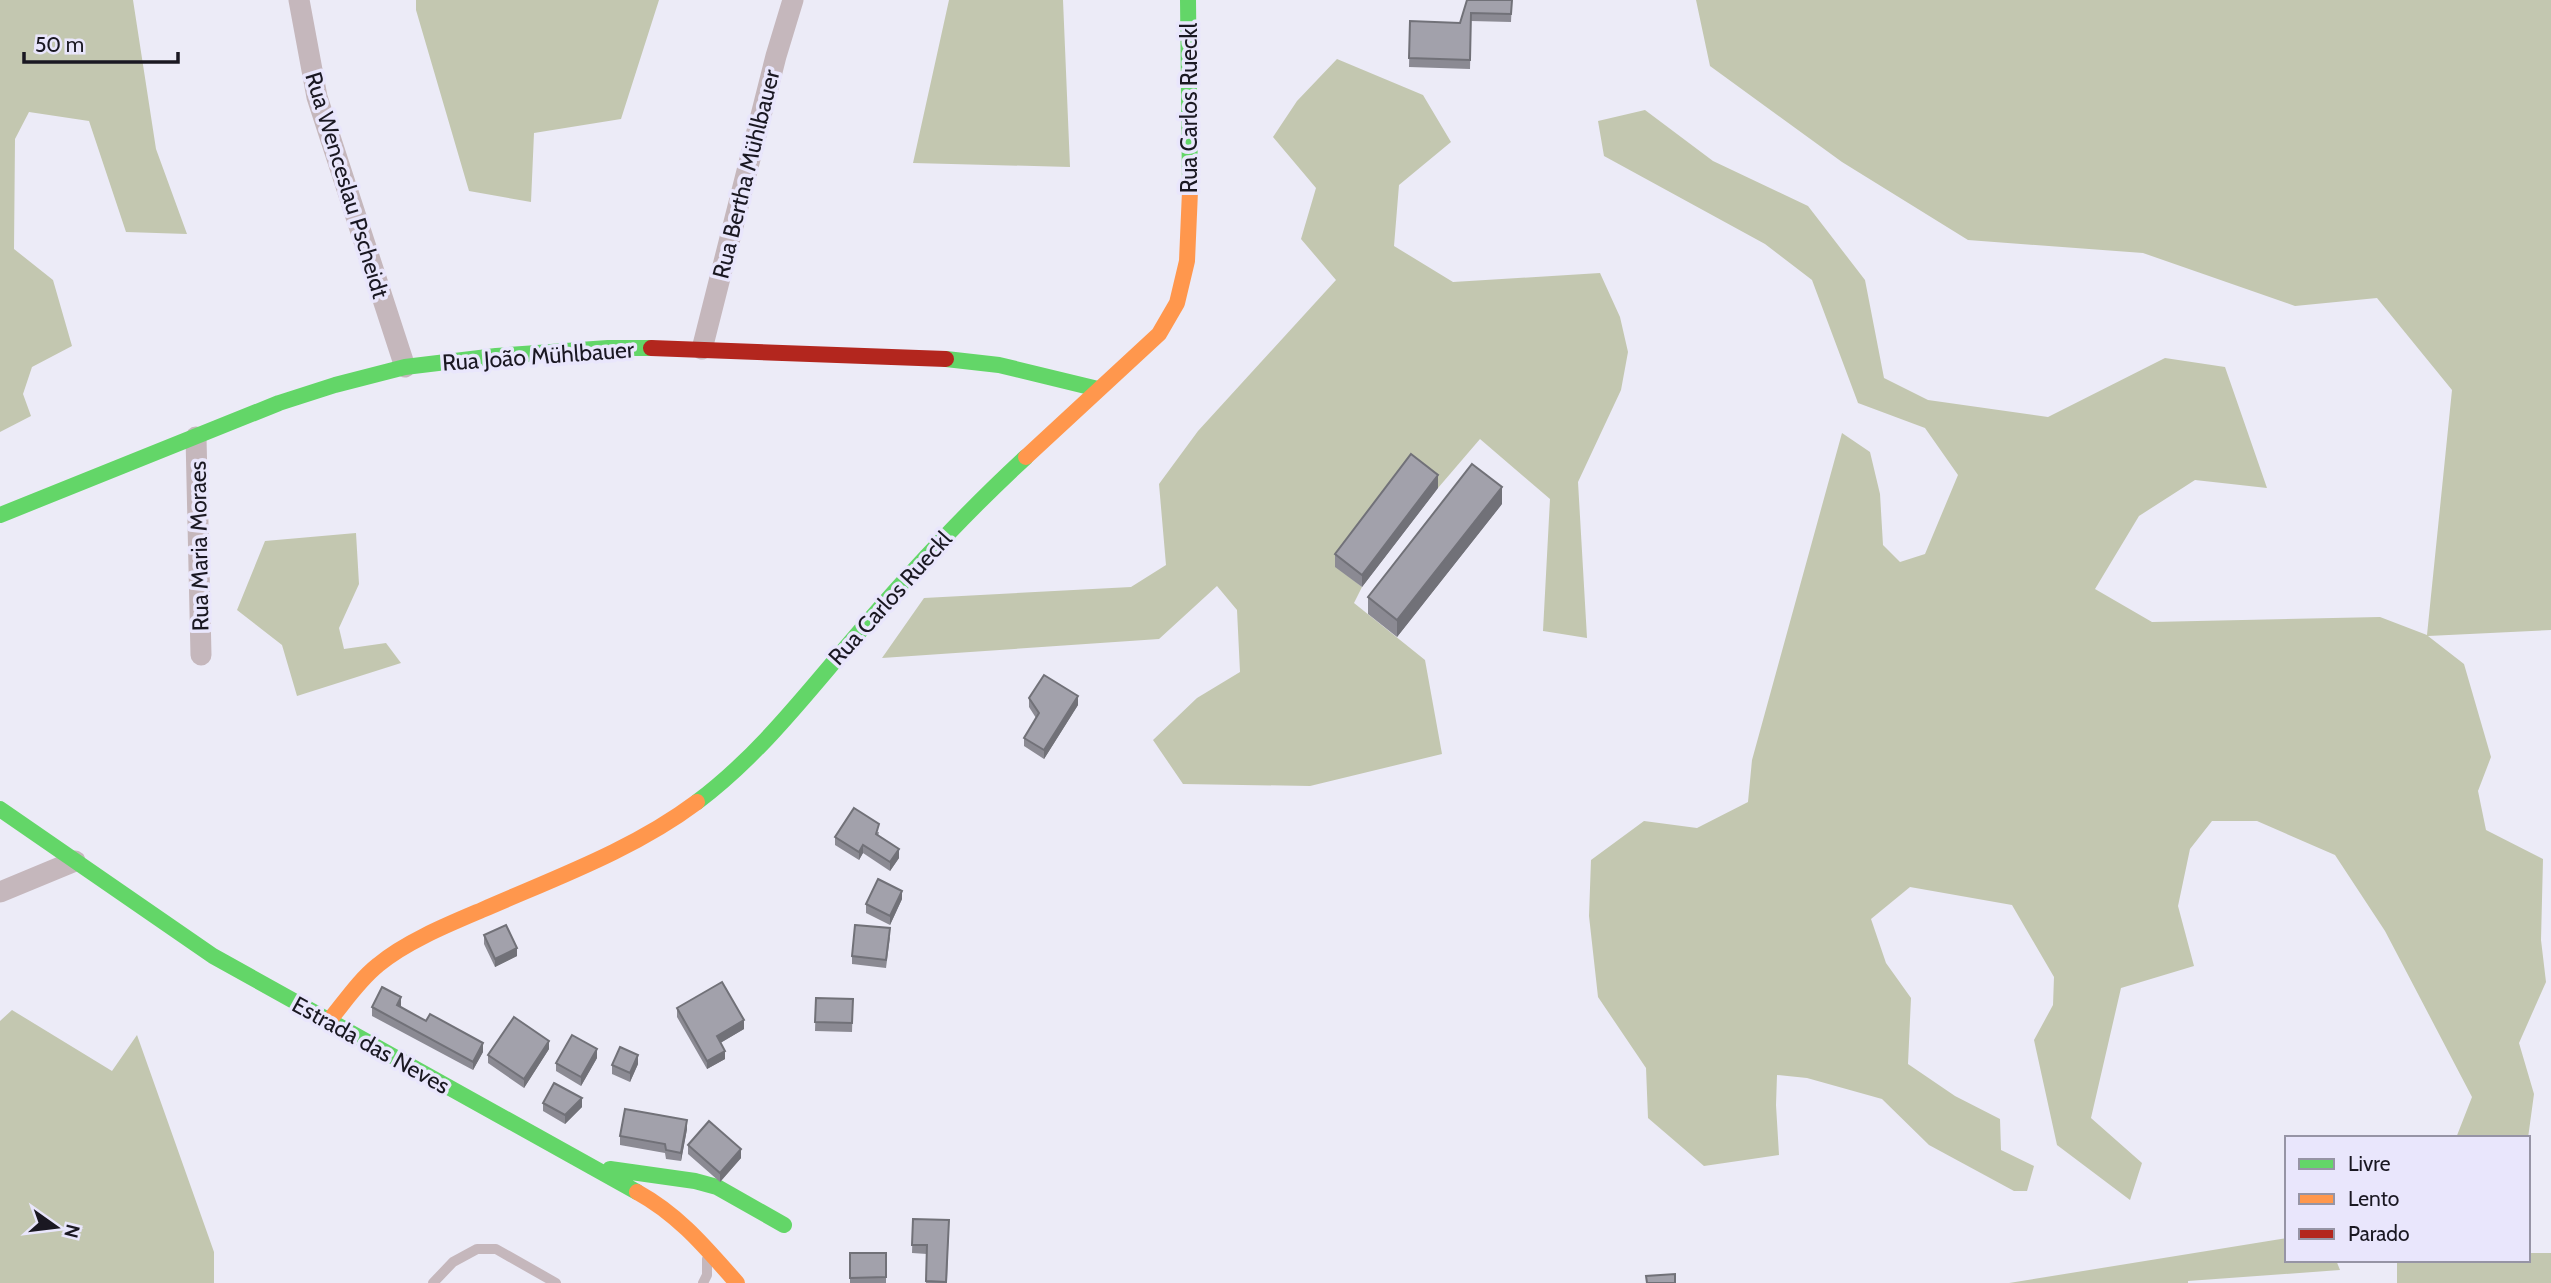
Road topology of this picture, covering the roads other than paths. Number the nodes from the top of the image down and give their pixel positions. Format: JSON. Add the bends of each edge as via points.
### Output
{"nodes":[{"id":1,"x":299,"y":0,"type":"edge"},
{"id":2,"x":793,"y":0,"type":"edge"},
{"id":3,"x":1188,"y":0,"type":"edge"},
{"id":4,"x":702,"y":349,"type":"junction"},
{"id":5,"x":405,"y":368,"type":"junction"},
{"id":6,"x":1098,"y":389,"type":"junction"},
{"id":7,"x":196,"y":437,"type":"junction"},
{"id":8,"x":0,"y":515,"type":"edge"},
{"id":9,"x":201,"y":655,"type":"dead end"},
{"id":10,"x":0,"y":809,"type":"edge"},
{"id":11,"x":75,"y":861,"type":"junction"},
{"id":12,"x":0,"y":891,"type":"edge"},
{"id":13,"x":328,"y":1022,"type":"junction"},
{"id":14,"x":596,"y":1168,"type":"junction"},
{"id":15,"x":784,"y":1225,"type":"dead end"},
{"id":16,"x":707,"y":1248,"type":"junction"},
{"id":17,"x":433,"y":1283,"type":"edge"},
{"id":18,"x":556,"y":1283,"type":"edge"},
{"id":19,"x":703,"y":1283,"type":"edge"},
{"id":20,"x":737,"y":1283,"type":"edge"}],
"edges":[{"from":1,"to":5,"type":"street","name":"Rua Wenceslau Pscheidt","via":[[317,97]]},
{"from":2,"to":4,"type":"street","name":"Rua Bertha Mühlbauer"},
{"from":3,"to":6,"type":"street","name":"Rua Carlos Rueckl","via":[[1190,193],[1182,288],[1159,334]]},
{"from":4,"to":5,"type":"street","name":"Rua João Mühlbauer","via":[[561,351]]},
{"from":4,"to":6,"type":"street","name":"Rua João Mühlbauer","via":[[941,358],[999,365]]},
{"from":5,"to":7,"type":"street","name":"Rua João Mühlbauer","via":[[278,403]]},
{"from":6,"to":13,"type":"street","name":"Rua Carlos Rueckl","via":[[976,503],[775,730],[720,785],[677,817],[627,845],[456,921],[398,952],[378,965]]},
{"from":7,"to":8,"type":"street","name":"Rua João Mühlbauer"},
{"from":7,"to":9,"type":"street","name":"Rua Maria Moraes"},
{"from":10,"to":11,"type":"street","name":"Estrada das Neves"},
{"from":11,"to":12,"type":"street"},
{"from":11,"to":13,"type":"street","name":"Estrada das Neves","via":[[203,950]]},
{"from":13,"to":14,"type":"street","name":"Estrada das Neves"},
{"from":14,"to":15,"type":"street","via":[[717,1187]]},
{"from":14,"to":16,"type":"street","name":"Estrada das Neves","via":[[662,1205]]},
{"from":16,"to":19,"type":"lane"},
{"from":16,"to":20,"type":"street","name":"Estrada das Neves"},
{"from":17,"to":18,"type":"lane","via":[[453,1262],[477,1250],[496,1249]]}]}
